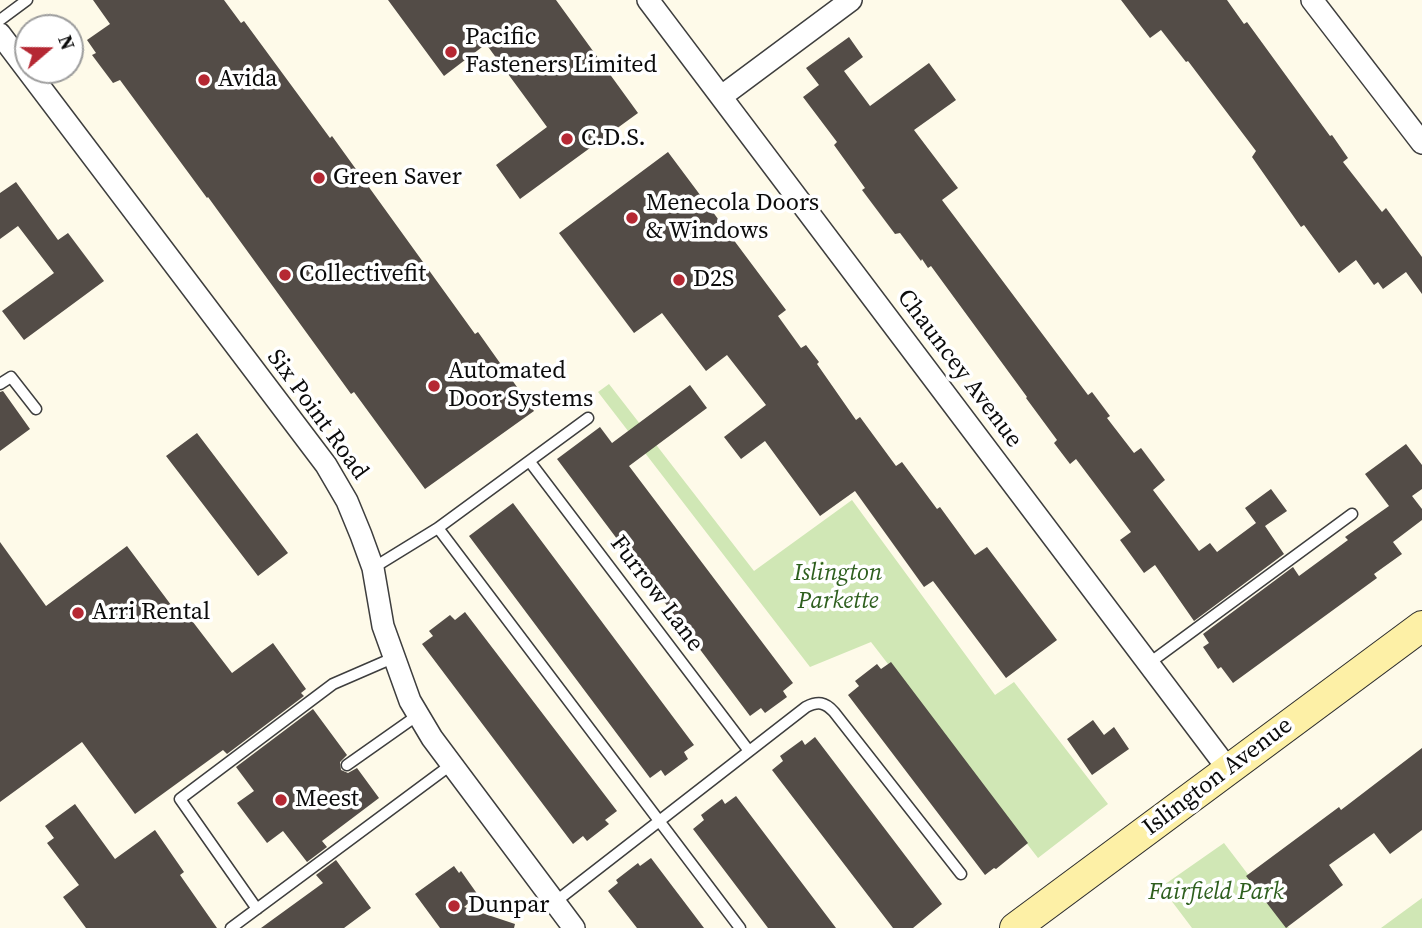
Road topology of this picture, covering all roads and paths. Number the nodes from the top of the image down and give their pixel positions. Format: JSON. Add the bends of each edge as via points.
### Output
{"nodes":[{"id":1,"x":27,"y":0,"type":"edge"},
{"id":2,"x":648,"y":0,"type":"edge"},
{"id":3,"x":851,"y":0,"type":"edge"},
{"id":4,"x":1312,"y":0,"type":"edge"},
{"id":5,"x":0,"y":20,"type":"edge"},
{"id":6,"x":0,"y":34,"type":"edge"},
{"id":7,"x":722,"y":96,"type":"junction"},
{"id":8,"x":1422,"y":143,"type":"edge"},
{"id":9,"x":0,"y":384,"type":"edge"},
{"id":10,"x":36,"y":409,"type":"dead end"},
{"id":11,"x":588,"y":418,"type":"dead end"},
{"id":12,"x":530,"y":462,"type":"junction"},
{"id":13,"x":1352,"y":514,"type":"dead end"},
{"id":14,"x":438,"y":528,"type":"junction"},
{"id":15,"x":373,"y":568,"type":"junction"},
{"id":16,"x":1422,"y":626,"type":"edge"},
{"id":17,"x":393,"y":658,"type":"junction"},
{"id":18,"x":1148,"y":664,"type":"junction"},
{"id":19,"x":418,"y":715,"type":"junction"},
{"id":20,"x":749,"y":751,"type":"junction"},
{"id":21,"x":452,"y":764,"type":"junction"},
{"id":22,"x":347,"y":765,"type":"dead end"},
{"id":23,"x":1228,"y":769,"type":"junction"},
{"id":24,"x":659,"y":822,"type":"junction"},
{"id":25,"x":961,"y":874,"type":"dead end"},
{"id":26,"x":555,"y":902,"type":"junction"},
{"id":27,"x":257,"y":909,"type":"junction"},
{"id":28,"x":231,"y":928,"type":"edge"},
{"id":29,"x":574,"y":928,"type":"edge"},
{"id":30,"x":740,"y":928,"type":"edge"},
{"id":31,"x":1015,"y":928,"type":"edge"}],
"edges":[{"from":1,"to":5,"type":"lane"},
{"from":2,"to":7,"type":"street","name":"Chauncey Avenue"},
{"from":3,"to":7,"type":"street"},
{"from":4,"to":8,"type":"street"},
{"from":6,"to":15,"type":"street","name":"Six Point Road","via":[[326,465],[347,501]]},
{"from":7,"to":18,"type":"street","name":"Chauncey Avenue"},
{"from":9,"to":10,"type":"lane","via":[[11,377]]},
{"from":11,"to":12,"type":"lane"},
{"from":12,"to":14,"type":"lane"},
{"from":12,"to":20,"type":"lane","name":"Furrow Lane"},
{"from":13,"to":18,"type":"lane"},
{"from":14,"to":15,"type":"lane"},
{"from":14,"to":24,"type":"lane"},
{"from":15,"to":17,"type":"street","name":"Six Point Road"},
{"from":16,"to":23,"type":"main road","name":"Islington Avenue"},
{"from":17,"to":19,"type":"street","name":"Six Point Road"},
{"from":17,"to":27,"type":"lane","via":[[333,684],[180,799]]},
{"from":18,"to":23,"type":"street","name":"Chauncey Avenue"},
{"from":19,"to":21,"type":"street","name":"Six Point Road"},
{"from":19,"to":22,"type":"lane"},
{"from":20,"to":24,"type":"lane"},
{"from":20,"to":25,"type":"lane","via":[[806,707],[828,705]]},
{"from":21,"to":26,"type":"street","name":"Six Point Road"},
{"from":21,"to":27,"type":"lane"},
{"from":23,"to":31,"type":"main road","name":"Islington Avenue"},
{"from":24,"to":26,"type":"lane"},
{"from":24,"to":30,"type":"lane"},
{"from":26,"to":29,"type":"street","name":"Six Point Road"},
{"from":27,"to":28,"type":"lane"}]}
